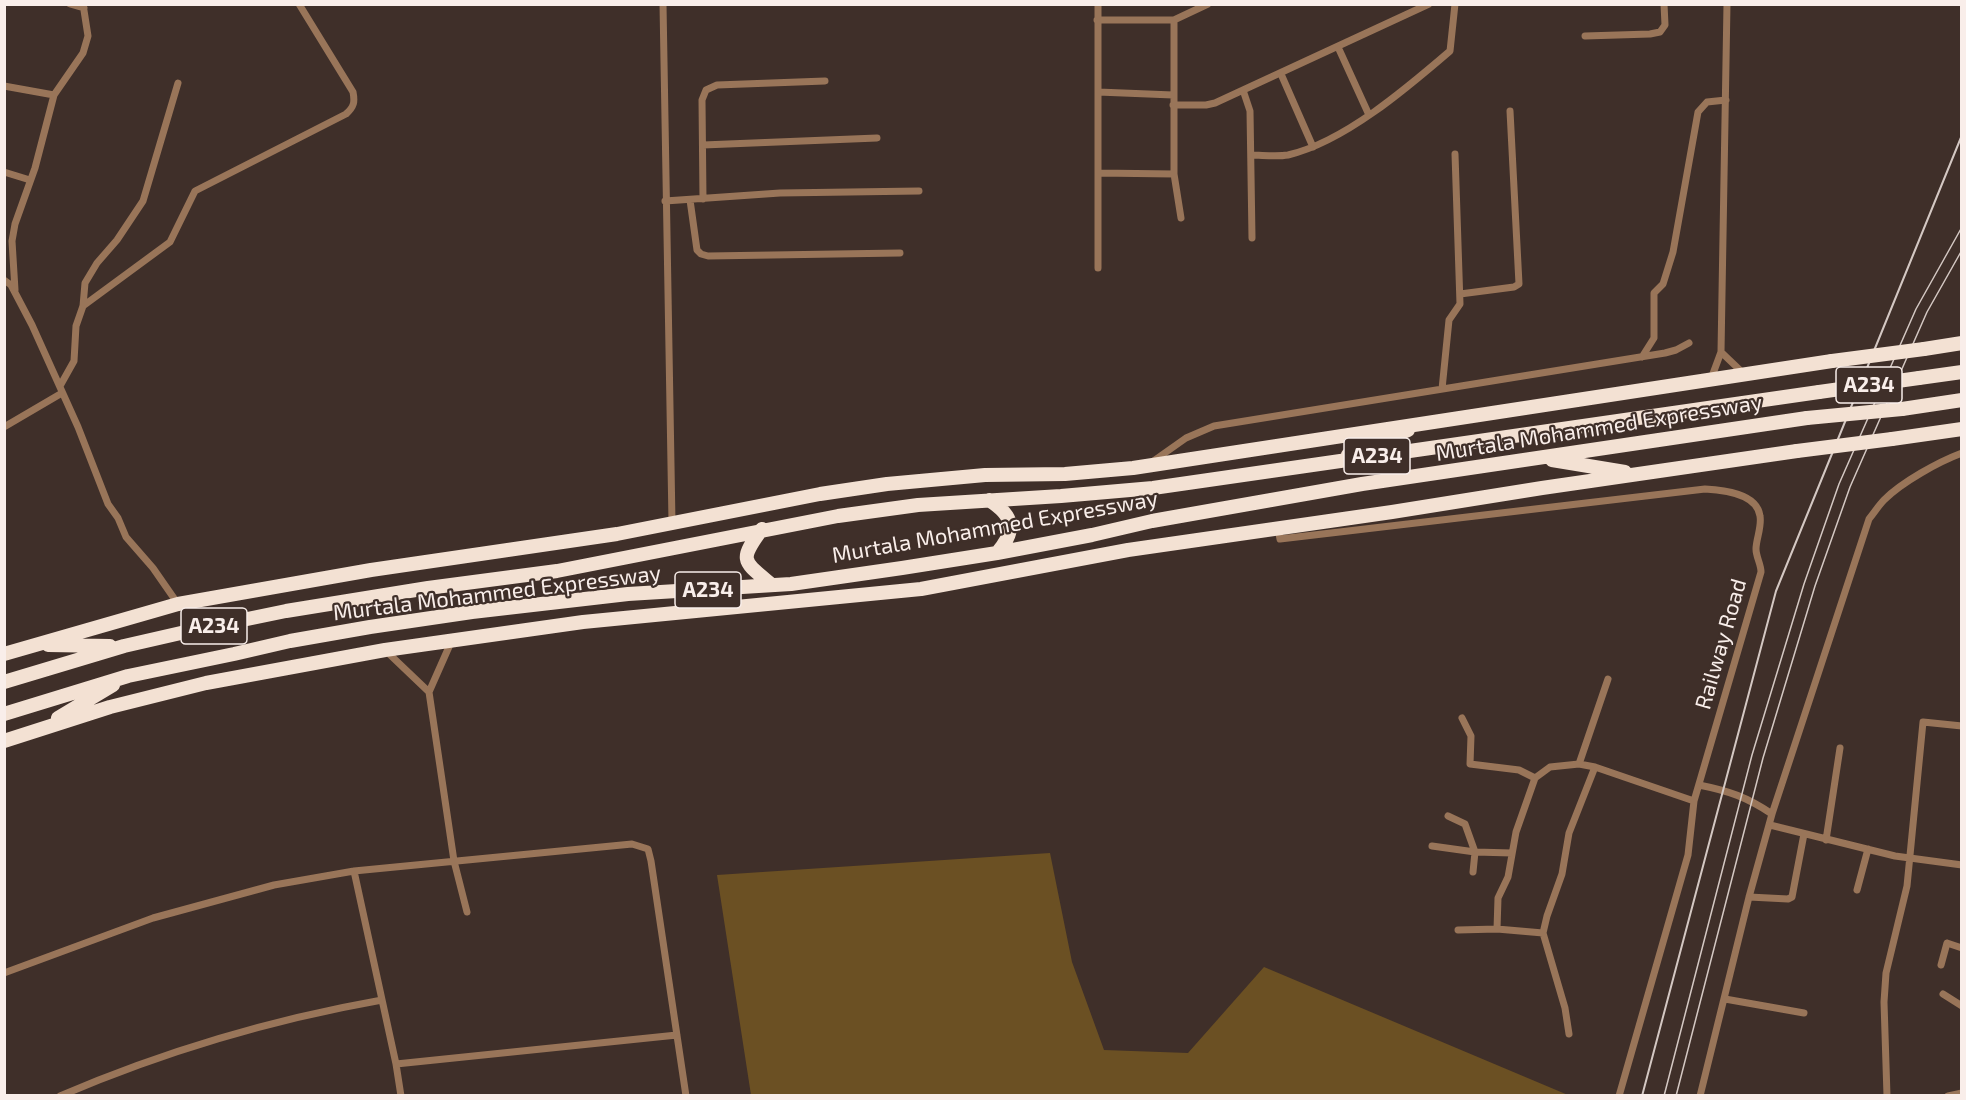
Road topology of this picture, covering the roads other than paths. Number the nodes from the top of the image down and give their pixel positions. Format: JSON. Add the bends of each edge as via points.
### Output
{"nodes":[{"id":1,"x":70,"y":4,"type":"edge"},
{"id":2,"x":299,"y":4,"type":"edge"},
{"id":3,"x":663,"y":4,"type":"edge"},
{"id":4,"x":1098,"y":4,"type":"edge"},
{"id":5,"x":1208,"y":4,"type":"edge"},
{"id":6,"x":1429,"y":4,"type":"edge"},
{"id":7,"x":1455,"y":4,"type":"edge"},
{"id":8,"x":1664,"y":4,"type":"edge"},
{"id":9,"x":1727,"y":4,"type":"edge"},
{"id":10,"x":84,"y":6,"type":"edge"},
{"id":11,"x":1097,"y":20,"type":"junction"},
{"id":12,"x":1174,"y":20,"type":"junction"},
{"id":13,"x":1585,"y":36,"type":"dead end"},
{"id":14,"x":1338,"y":47,"type":"junction"},
{"id":15,"x":1281,"y":74,"type":"junction"},
{"id":16,"x":825,"y":81,"type":"dead end"},
{"id":17,"x":178,"y":83,"type":"dead end"},
{"id":18,"x":4,"y":86,"type":"edge"},
{"id":19,"x":1243,"y":90,"type":"junction"},
{"id":20,"x":1098,"y":92,"type":"junction"},
{"id":21,"x":54,"y":94,"type":"junction"},
{"id":22,"x":1173,"y":95,"type":"junction"},
{"id":23,"x":1726,"y":100,"type":"junction"},
{"id":24,"x":1173,"y":105,"type":"junction"},
{"id":25,"x":1510,"y":111,"type":"dead end"},
{"id":26,"x":1369,"y":115,"type":"junction"},
{"id":27,"x":877,"y":138,"type":"dead end"},
{"id":28,"x":703,"y":145,"type":"junction"},
{"id":29,"x":1313,"y":147,"type":"junction"},
{"id":30,"x":1455,"y":154,"type":"dead end"},
{"id":31,"x":1251,"y":155,"type":"junction"},
{"id":32,"x":4,"y":172,"type":"edge"},
{"id":33,"x":1098,"y":173,"type":"junction"},
{"id":34,"x":1174,"y":174,"type":"junction"},
{"id":35,"x":30,"y":180,"type":"junction"},
{"id":36,"x":920,"y":191,"type":"dead end"},
{"id":37,"x":703,"y":199,"type":"junction"},
{"id":38,"x":690,"y":200,"type":"junction"},
{"id":39,"x":665,"y":201,"type":"junction"},
{"id":40,"x":1181,"y":218,"type":"dead end"},
{"id":41,"x":1252,"y":238,"type":"dead end"},
{"id":42,"x":900,"y":252,"type":"dead end"},
{"id":43,"x":1098,"y":268,"type":"dead end"},
{"id":44,"x":4,"y":280,"type":"edge"},
{"id":45,"x":1460,"y":294,"type":"junction"},
{"id":46,"x":15,"y":296,"type":"junction"},
{"id":47,"x":83,"y":306,"type":"junction"},
{"id":48,"x":1689,"y":343,"type":"dead end"},
{"id":49,"x":1962,"y":344,"type":"edge"},
{"id":50,"x":1721,"y":352,"type":"junction"},
{"id":51,"x":1642,"y":357,"type":"junction"},
{"id":52,"x":1962,"y":372,"type":"edge"},
{"id":53,"x":1744,"y":374,"type":"junction"},
{"id":54,"x":1712,"y":379,"type":"junction"},
{"id":55,"x":1442,"y":389,"type":"junction"},
{"id":56,"x":61,"y":390,"type":"junction"},
{"id":57,"x":1962,"y":400,"type":"edge"},
{"id":58,"x":1426,"y":422,"type":"junction"},
{"id":59,"x":4,"y":427,"type":"edge"},
{"id":60,"x":1962,"y":429,"type":"edge"},
{"id":61,"x":1962,"y":453,"type":"edge"},
{"id":62,"x":1538,"y":458,"type":"junction"},
{"id":63,"x":1327,"y":463,"type":"junction"},
{"id":64,"x":1147,"y":466,"type":"junction"},
{"id":65,"x":1637,"y":474,"type":"junction"},
{"id":66,"x":1113,"y":491,"type":"junction"},
{"id":67,"x":989,"y":500,"type":"junction"},
{"id":68,"x":672,"y":522,"type":"junction"},
{"id":69,"x":1278,"y":528,"type":"junction"},
{"id":70,"x":762,"y":529,"type":"junction"},
{"id":71,"x":997,"y":553,"type":"junction"},
{"id":72,"x":772,"y":585,"type":"junction"},
{"id":73,"x":178,"y":604,"type":"junction"},
{"id":74,"x":452,"y":640,"type":"junction"},
{"id":75,"x":34,"y":645,"type":"junction"},
{"id":76,"x":124,"y":646,"type":"junction"},
{"id":77,"x":385,"y":650,"type":"junction"},
{"id":78,"x":4,"y":654,"type":"edge"},
{"id":79,"x":128,"y":676,"type":"junction"},
{"id":80,"x":1608,"y":679,"type":"dead end"},
{"id":81,"x":4,"y":682,"type":"edge"},
{"id":82,"x":429,"y":692,"type":"junction"},
{"id":83,"x":4,"y":714,"type":"edge"},
{"id":84,"x":1462,"y":718,"type":"dead end"},
{"id":85,"x":1962,"y":726,"type":"edge"},
{"id":86,"x":40,"y":728,"type":"junction"},
{"id":87,"x":4,"y":741,"type":"edge"},
{"id":88,"x":1840,"y":748,"type":"dead end"},
{"id":89,"x":1579,"y":764,"type":"junction"},
{"id":90,"x":1595,"y":767,"type":"junction"},
{"id":91,"x":1535,"y":778,"type":"junction"},
{"id":92,"x":1699,"y":784,"type":"junction"},
{"id":93,"x":1694,"y":801,"type":"junction"},
{"id":94,"x":1772,"y":814,"type":"junction"},
{"id":95,"x":1448,"y":816,"type":"dead end"},
{"id":96,"x":1770,"y":825,"type":"junction"},
{"id":97,"x":1804,"y":834,"type":"junction"},
{"id":98,"x":1826,"y":840,"type":"junction"},
{"id":99,"x":1432,"y":846,"type":"dead end"},
{"id":100,"x":1868,"y":849,"type":"junction"},
{"id":101,"x":1475,"y":852,"type":"junction"},
{"id":102,"x":1512,"y":853,"type":"junction"},
{"id":103,"x":1909,"y":858,"type":"junction"},
{"id":104,"x":454,"y":861,"type":"junction"},
{"id":105,"x":1962,"y":865,"type":"edge"},
{"id":106,"x":354,"y":871,"type":"junction"},
{"id":107,"x":1473,"y":872,"type":"dead end"},
{"id":108,"x":1857,"y":890,"type":"dead end"},
{"id":109,"x":1749,"y":897,"type":"junction"},
{"id":110,"x":468,"y":912,"type":"dead end"},
{"id":111,"x":1497,"y":929,"type":"junction"},
{"id":112,"x":1458,"y":930,"type":"dead end"},
{"id":113,"x":1543,"y":933,"type":"junction"},
{"id":114,"x":1962,"y":948,"type":"edge"},
{"id":115,"x":1941,"y":964,"type":"dead end"},
{"id":116,"x":4,"y":973,"type":"edge"},
{"id":117,"x":1943,"y":994,"type":"dead end"},
{"id":118,"x":1725,"y":999,"type":"junction"},
{"id":119,"x":382,"y":1000,"type":"junction"},
{"id":120,"x":1962,"y":1006,"type":"edge"},
{"id":121,"x":1804,"y":1012,"type":"dead end"},
{"id":122,"x":1569,"y":1034,"type":"dead end"},
{"id":123,"x":677,"y":1035,"type":"junction"},
{"id":124,"x":396,"y":1064,"type":"junction"},
{"id":125,"x":1962,"y":1093,"type":"edge"},
{"id":126,"x":60,"y":1095,"type":"edge"},
{"id":127,"x":401,"y":1095,"type":"edge"},
{"id":128,"x":686,"y":1095,"type":"edge"},
{"id":129,"x":1619,"y":1095,"type":"edge"},
{"id":130,"x":1700,"y":1095,"type":"edge"},
{"id":131,"x":1887,"y":1095,"type":"edge"},
{"id":132,"x":1948,"y":1095,"type":"edge"}],
"edges":[{"from":1,"to":10,"type":"street"},
{"from":2,"to":47,"type":"street","via":[[353,92],[353,108],[195,191],[170,242]]},
{"from":3,"to":39,"type":"street"},
{"from":4,"to":11,"type":"street"},
{"from":5,"to":12,"type":"street"},
{"from":6,"to":14,"type":"street"},
{"from":7,"to":26,"type":"street","via":[[1450,51]]},
{"from":8,"to":13,"type":"street","via":[[1665,25],[1660,32]]},
{"from":9,"to":23,"type":"street"},
{"from":10,"to":21,"type":"street","via":[[88,36],[83,53]]},
{"from":11,"to":12,"type":"street"},
{"from":11,"to":20,"type":"street"},
{"from":12,"to":22,"type":"street"},
{"from":14,"to":15,"type":"street"},
{"from":14,"to":26,"type":"street"},
{"from":15,"to":19,"type":"street"},
{"from":15,"to":29,"type":"street"},
{"from":16,"to":28,"type":"street","via":[[717,85],[706,90],[702,100]]},
{"from":17,"to":47,"type":"street","via":[[143,201],[85,283]]},
{"from":18,"to":21,"type":"street"},
{"from":19,"to":24,"type":"street","via":[[1206,105]]},
{"from":19,"to":31,"type":"street","via":[[1250,111]]},
{"from":20,"to":22,"type":"street"},
{"from":20,"to":33,"type":"street"},
{"from":21,"to":35,"type":"street"},
{"from":22,"to":24,"type":"street"},
{"from":23,"to":50,"type":"street"},
{"from":23,"to":51,"type":"street","via":[[1707,102],[1698,112],[1673,252],[1663,284],[1654,292],[1654,338]]},
{"from":24,"to":34,"type":"street"},
{"from":25,"to":45,"type":"street","via":[[1519,284],[1514,288]]},
{"from":26,"to":29,"type":"street"},
{"from":27,"to":28,"type":"street"},
{"from":28,"to":37,"type":"street"},
{"from":29,"to":31,"type":"street","via":[[1285,155]]},
{"from":30,"to":45,"type":"street"},
{"from":31,"to":41,"type":"street"},
{"from":32,"to":35,"type":"street"},
{"from":33,"to":34,"type":"street"},
{"from":33,"to":43,"type":"street"},
{"from":34,"to":40,"type":"street"},
{"from":35,"to":46,"type":"street","via":[[12,241]]},
{"from":36,"to":37,"type":"street"},
{"from":37,"to":38,"type":"street"},
{"from":38,"to":39,"type":"street"},
{"from":38,"to":42,"type":"street","via":[[698,250],[708,256]]},
{"from":39,"to":68,"type":"street"},
{"from":44,"to":46,"type":"street"},
{"from":45,"to":55,"type":"street","via":[[1460,304],[1449,320]]},
{"from":46,"to":56,"type":"street"},
{"from":47,"to":56,"type":"street","via":[[76,326],[74,361]]},
{"from":48,"to":51,"type":"street"},
{"from":49,"to":53,"type":"highway","name":"Murtala Mohammed Expressway","bridge":true},
{"from":50,"to":53,"type":"street"},
{"from":50,"to":54,"type":"street"},
{"from":51,"to":55,"type":"street"},
{"from":52,"to":63,"type":"highway","name":"Murtala Mohammed Expressway","number":"A234","bridge":true},
{"from":53,"to":54,"type":"highway","name":"Murtala Mohammed Expressway"},
{"from":54,"to":58,"type":"highway","name":"Murtala Mohammed Expressway"},
{"from":55,"to":64,"type":"street","via":[[1214,426],[1186,438]]},
{"from":56,"to":59,"type":"street"},
{"from":56,"to":73,"type":"street","via":[[108,504],[126,537]]},
{"from":57,"to":62,"type":"highway","name":"Murtala Mohammed Expressway","number":"A234","bridge":true,"via":[[1807,418]]},
{"from":58,"to":63,"type":"highway"},
{"from":58,"to":64,"type":"highway","name":"Murtala Mohammed Expressway"},
{"from":60,"to":65,"type":"highway","name":"Murtala Mohammed Expressway","bridge":true},
{"from":61,"to":94,"type":"street","via":[[1919,475],[1884,500],[1869,519]]},
{"from":62,"to":65,"type":"highway"},
{"from":62,"to":71,"type":"highway","name":"Murtala Mohammed Expressway","number":"A234","via":[[1362,484]]},
{"from":63,"to":66,"type":"highway","name":"Murtala Mohammed Expressway","number":"A234"},
{"from":64,"to":66,"type":"highway"},
{"from":64,"to":68,"type":"highway","name":"Murtala Mohammed Expressway","via":[[887,484]]},
{"from":65,"to":69,"type":"highway","name":"Murtala Mohammed Expressway"},
{"from":66,"to":67,"type":"highway","name":"Murtala Mohammed Expressway","number":"A234"},
{"from":67,"to":70,"type":"highway","name":"Murtala Mohammed Expressway","number":"A234","via":[[918,505]]},
{"from":67,"to":71,"type":"highway","via":[[1005,510],[1011,530],[1008,541]]},
{"from":68,"to":73,"type":"highway","name":"Murtala Mohammed Expressway"},
{"from":69,"to":74,"type":"highway","name":"Murtala Mohammed Expressway","via":[[1128,550],[921,589],[654,614]]},
{"from":69,"to":92,"type":"street","name":"Railway Road","via":[[1280,539],[1705,489],[1742,496],[1761,515],[1756,551],[1761,572]]},
{"from":70,"to":72,"type":"highway","via":[[747,549],[747,560]]},
{"from":70,"to":76,"type":"highway","name":"Murtala Mohammed Expressway","number":"A234","via":[[557,571],[286,612]]},
{"from":71,"to":72,"type":"highway","name":"Murtala Mohammed Expressway","number":"A234"},
{"from":72,"to":79,"type":"highway","name":"Murtala Mohammed Expressway","number":"A234","via":[[628,594],[472,612],[290,641]]},
{"from":73,"to":75,"type":"highway","name":"Murtala Mohammed Expressway"},
{"from":74,"to":77,"type":"highway","name":"Murtala Mohammed Expressway"},
{"from":74,"to":82,"type":"street"},
{"from":75,"to":76,"type":"highway"},
{"from":75,"to":78,"type":"highway","name":"Murtala Mohammed Expressway"},
{"from":76,"to":81,"type":"highway","name":"Murtala Mohammed Expressway","number":"A234"},
{"from":77,"to":82,"type":"street"},
{"from":77,"to":86,"type":"highway","name":"Murtala Mohammed Expressway","via":[[206,683]]},
{"from":79,"to":83,"type":"highway","name":"Murtala Mohammed Expressway","number":"A234"},
{"from":79,"to":86,"type":"highway"},
{"from":80,"to":89,"type":"street"},
{"from":82,"to":104,"type":"street"},
{"from":84,"to":91,"type":"street","via":[[1471,736],[1470,764],[1519,770]]},
{"from":85,"to":103,"type":"street","via":[[1923,722]]},
{"from":86,"to":87,"type":"highway","name":"Murtala Mohammed Expressway"},
{"from":88,"to":98,"type":"street"},
{"from":89,"to":90,"type":"street"},
{"from":89,"to":91,"type":"street","via":[[1550,767]]},
{"from":90,"to":93,"type":"street"},
{"from":90,"to":113,"type":"street","via":[[1569,833],[1562,874]]},
{"from":91,"to":102,"type":"street"},
{"from":92,"to":93,"type":"street","name":"Railway Road"},
{"from":92,"to":94,"type":"street","via":[[1752,800]]},
{"from":93,"to":129,"type":"street","name":"Railway Road","via":[[1688,855]]},
{"from":94,"to":96,"type":"street"},
{"from":95,"to":101,"type":"street","via":[[1465,824]]},
{"from":96,"to":97,"type":"street"},
{"from":96,"to":109,"type":"street"},
{"from":97,"to":98,"type":"street"},
{"from":97,"to":109,"type":"street","via":[[1792,897]]},
{"from":98,"to":100,"type":"street"},
{"from":99,"to":101,"type":"street"},
{"from":100,"to":103,"type":"street"},
{"from":100,"to":108,"type":"street"},
{"from":101,"to":102,"type":"street"},
{"from":101,"to":107,"type":"street"},
{"from":102,"to":111,"type":"street","via":[[1508,877],[1498,898]]},
{"from":103,"to":105,"type":"street"},
{"from":103,"to":131,"type":"street","via":[[1907,886],[1886,973]]},
{"from":104,"to":106,"type":"street"},
{"from":104,"to":110,"type":"street"},
{"from":104,"to":123,"type":"street","via":[[632,844],[648,849]]},
{"from":106,"to":116,"type":"street","via":[[274,885],[153,918]]},
{"from":106,"to":119,"type":"street"},
{"from":109,"to":118,"type":"street"},
{"from":111,"to":112,"type":"street"},
{"from":111,"to":113,"type":"street"},
{"from":113,"to":122,"type":"street"},
{"from":114,"to":115,"type":"street","via":[[1947,943]]},
{"from":117,"to":120,"type":"street"},
{"from":118,"to":121,"type":"street"},
{"from":118,"to":130,"type":"street"},
{"from":119,"to":124,"type":"street"},
{"from":119,"to":126,"type":"street","via":[[236,1032],[126,1068]]},
{"from":123,"to":124,"type":"street"},
{"from":123,"to":128,"type":"street"},
{"from":124,"to":127,"type":"street"},
{"from":125,"to":132,"type":"street"}]}
